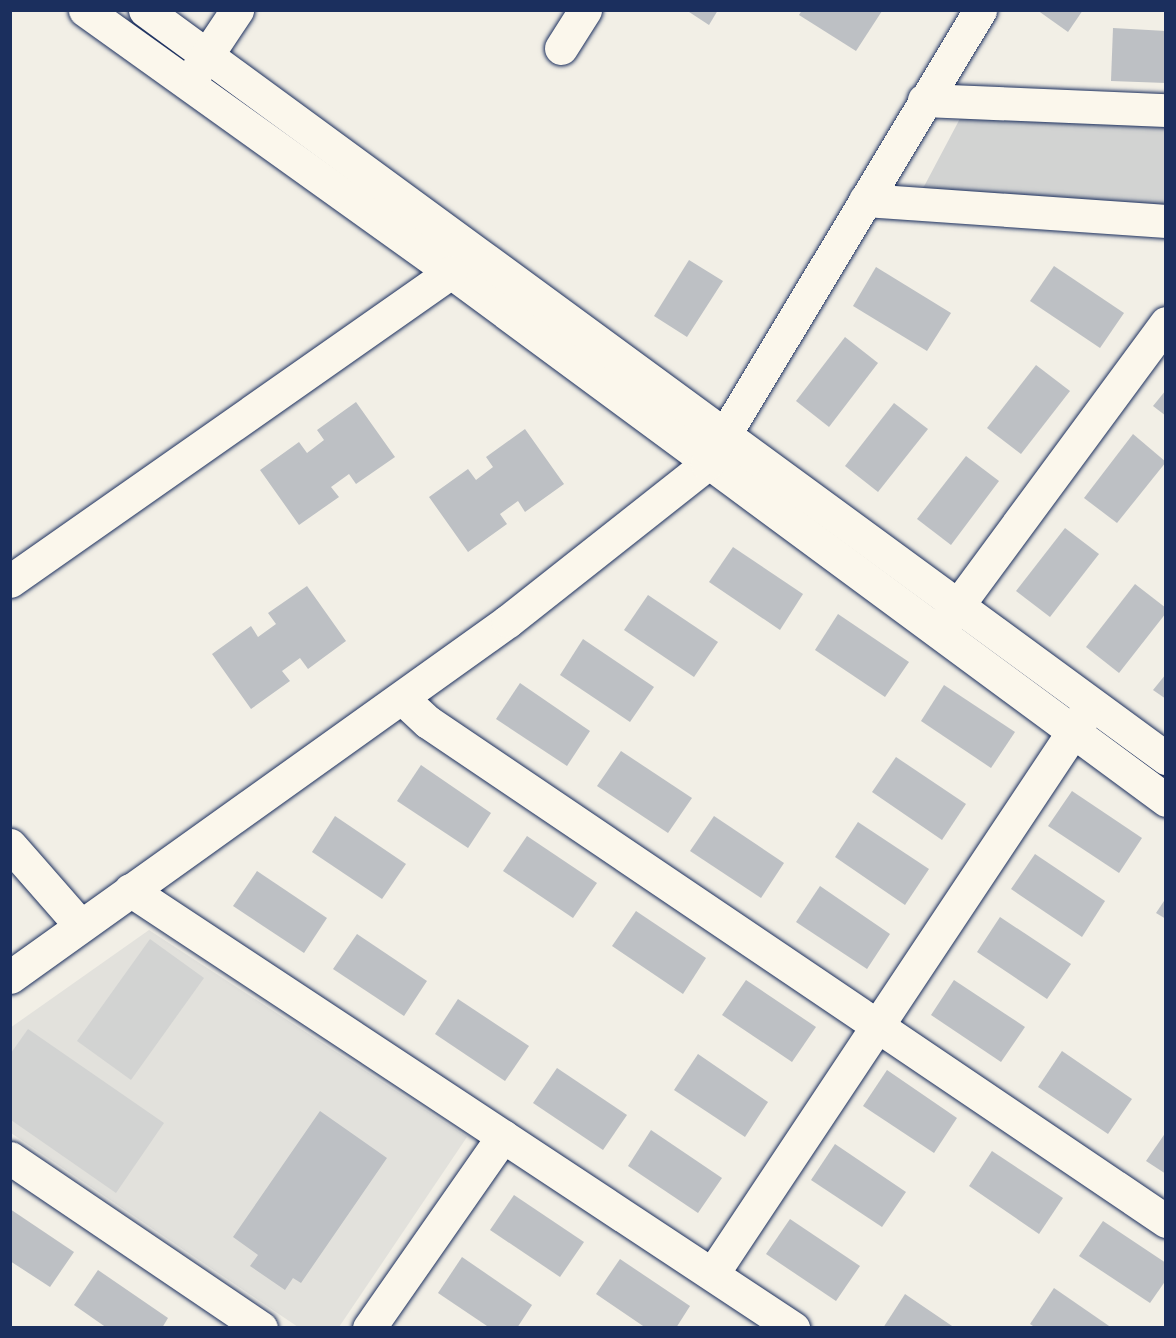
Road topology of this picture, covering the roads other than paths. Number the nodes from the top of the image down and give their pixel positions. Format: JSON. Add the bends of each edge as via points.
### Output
{"nodes":[{"id":1,"x":85,"y":10,"type":"edge"},
{"id":2,"x":145,"y":10,"type":"edge"},
{"id":3,"x":237,"y":10,"type":"edge"},
{"id":4,"x":585,"y":10,"type":"edge"},
{"id":5,"x":980,"y":10,"type":"edge"},
{"id":6,"x":561,"y":48,"type":"dead end"},
{"id":7,"x":207,"y":56,"type":"junction"},
{"id":8,"x":187,"y":84,"type":"junction"},
{"id":9,"x":924,"y":100,"type":"junction"},
{"id":10,"x":1166,"y":110,"type":"edge"},
{"id":11,"x":865,"y":200,"type":"junction"},
{"id":12,"x":1166,"y":221,"type":"edge"},
{"id":13,"x":451,"y":272,"type":"junction"},
{"id":14,"x":1166,"y":323,"type":"edge"},
{"id":15,"x":716,"y":452,"type":"junction"},
{"id":16,"x":10,"y":581,"type":"edge"},
{"id":17,"x":957,"y":606,"type":"junction"},
{"id":18,"x":938,"y":632,"type":"junction"},
{"id":19,"x":402,"y":698,"type":"junction"},
{"id":20,"x":1092,"y":704,"type":"junction"},
{"id":21,"x":1072,"y":732,"type":"junction"},
{"id":22,"x":1166,"y":758,"type":"edge"},
{"id":23,"x":1166,"y":800,"type":"edge"},
{"id":24,"x":10,"y":845,"type":"edge"},
{"id":25,"x":130,"y":890,"type":"junction"},
{"id":26,"x":80,"y":925,"type":"junction"},
{"id":27,"x":10,"y":977,"type":"edge"},
{"id":28,"x":876,"y":1028,"type":"junction"},
{"id":29,"x":503,"y":1136,"type":"junction"},
{"id":30,"x":10,"y":1158,"type":"edge"},
{"id":31,"x":1166,"y":1221,"type":"edge"},
{"id":32,"x":713,"y":1273,"type":"junction"},
{"id":33,"x":261,"y":1328,"type":"edge"},
{"id":34,"x":369,"y":1328,"type":"edge"},
{"id":35,"x":793,"y":1328,"type":"edge"}],
"edges":[{"from":1,"to":8,"type":"street"},
{"from":2,"to":7,"type":"street"},
{"from":3,"to":7,"type":"street"},
{"from":4,"to":6,"type":"street"},
{"from":5,"to":9,"type":"street"},
{"from":7,"to":8,"type":"street"},
{"from":7,"to":15,"type":"street"},
{"from":8,"to":13,"type":"street"},
{"from":9,"to":10,"type":"street"},
{"from":9,"to":11,"type":"street"},
{"from":11,"to":12,"type":"street"},
{"from":11,"to":15,"type":"street"},
{"from":13,"to":15,"type":"street"},
{"from":13,"to":16,"type":"street"},
{"from":14,"to":17,"type":"street"},
{"from":15,"to":17,"type":"street"},
{"from":15,"to":18,"type":"street"},
{"from":15,"to":19,"type":"street","via":[[508,621]]},
{"from":17,"to":18,"type":"street"},
{"from":17,"to":20,"type":"street"},
{"from":18,"to":21,"type":"street"},
{"from":19,"to":25,"type":"street"},
{"from":19,"to":28,"type":"street","via":[[428,722]]},
{"from":20,"to":21,"type":"street"},
{"from":20,"to":22,"type":"street"},
{"from":21,"to":23,"type":"street"},
{"from":21,"to":28,"type":"street"},
{"from":24,"to":26,"type":"street"},
{"from":25,"to":26,"type":"street"},
{"from":25,"to":29,"type":"street"},
{"from":26,"to":27,"type":"street"},
{"from":28,"to":31,"type":"street"},
{"from":28,"to":32,"type":"street"},
{"from":29,"to":32,"type":"street"},
{"from":29,"to":34,"type":"street"},
{"from":30,"to":33,"type":"street"},
{"from":32,"to":35,"type":"street"}]}
